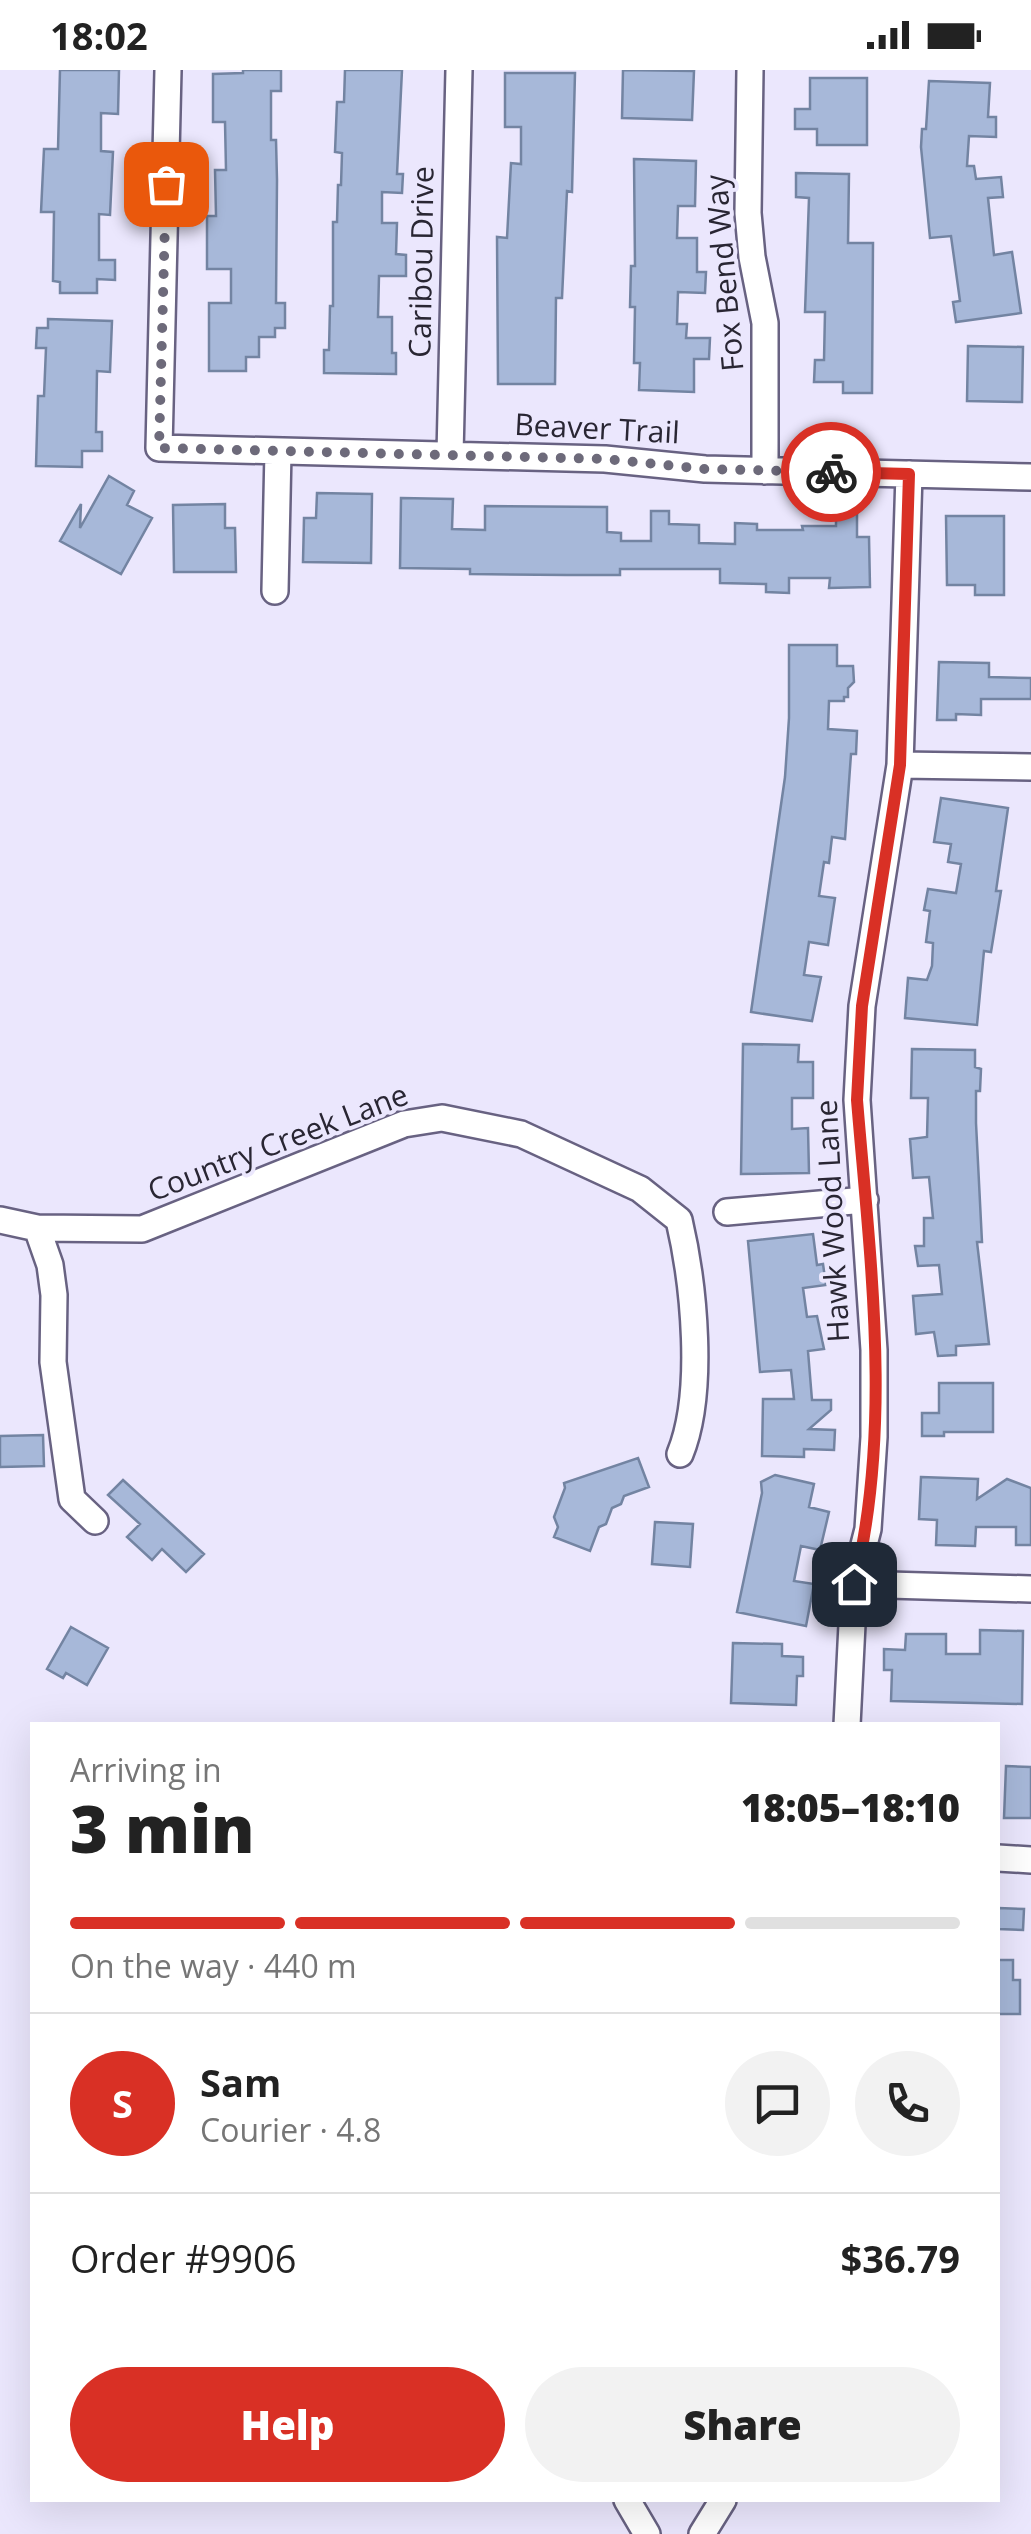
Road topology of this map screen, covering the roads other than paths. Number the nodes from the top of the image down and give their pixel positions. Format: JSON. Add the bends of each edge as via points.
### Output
{"nodes":[{"id":1,"x":168,"y":70,"type":"edge"},
{"id":2,"x":459,"y":70,"type":"edge"},
{"id":3,"x":750,"y":70,"type":"edge"},
{"id":4,"x":278,"y":451,"type":"junction"},
{"id":5,"x":450,"y":455,"type":"junction"},
{"id":6,"x":764,"y":471,"type":"junction"},
{"id":7,"x":909,"y":474,"type":"junction"},
{"id":8,"x":1031,"y":476,"type":"edge"},
{"id":9,"x":275,"y":591,"type":"dead end"},
{"id":10,"x":900,"y":765,"type":"junction"},
{"id":11,"x":1031,"y":768,"type":"edge"},
{"id":12,"x":866,"y":1200,"type":"junction"},
{"id":13,"x":727,"y":1212,"type":"dead end"},
{"id":14,"x":0,"y":1220,"type":"edge"},
{"id":15,"x":37,"y":1228,"type":"junction"},
{"id":16,"x":680,"y":1454,"type":"dead end"},
{"id":17,"x":96,"y":1521,"type":"dead end"},
{"id":18,"x":854,"y":1584,"type":"junction"},
{"id":19,"x":1031,"y":1590,"type":"edge"},
{"id":20,"x":847,"y":1722,"type":"edge"},
{"id":21,"x":1000,"y":1858,"type":"edge"},
{"id":22,"x":1031,"y":1860,"type":"edge"},
{"id":23,"x":627,"y":2502,"type":"edge"},
{"id":24,"x":721,"y":2502,"type":"edge"},
{"id":25,"x":647,"y":2534,"type":"edge"},
{"id":26,"x":702,"y":2534,"type":"edge"}],
"edges":[{"from":1,"to":4,"type":"street","name":"Beaver Trail","via":[[159,448]]},
{"from":2,"to":5,"type":"street","name":"Caribou Drive"},
{"from":3,"to":6,"type":"street","name":"Fox Bend Way","via":[[748,212],[765,323]]},
{"from":4,"to":5,"type":"street","name":"Beaver Trail"},
{"from":4,"to":9,"type":"street"},
{"from":5,"to":6,"type":"street","name":"Beaver Trail"},
{"from":6,"to":7,"type":"street","name":"Beaver Trail"},
{"from":7,"to":8,"type":"street","name":"Beaver Trail"},
{"from":7,"to":10,"type":"street","name":"Hawk Wood Lane"},
{"from":10,"to":11,"type":"street"},
{"from":10,"to":12,"type":"street","name":"Hawk Wood Lane","via":[[862,1006],[857,1100]]},
{"from":12,"to":13,"type":"street"},
{"from":12,"to":18,"type":"street","name":"Hawk Wood Lane","via":[[874,1437],[868,1528]]},
{"from":14,"to":15,"type":"street","name":"Country Creek Lane"},
{"from":15,"to":16,"type":"street","name":"Country Creek Lane","via":[[142,1229],[404,1124],[442,1118],[521,1134],[640,1189],[679,1220],[692,1283],[693,1377],[690,1430]]},
{"from":15,"to":17,"type":"street","via":[[52,1280],[54,1362],[72,1499]]},
{"from":18,"to":19,"type":"street"},
{"from":18,"to":20,"type":"street","name":"Hawk Wood Lane"},
{"from":21,"to":22,"type":"street"},
{"from":23,"to":25,"type":"street"},
{"from":24,"to":26,"type":"street"}]}
